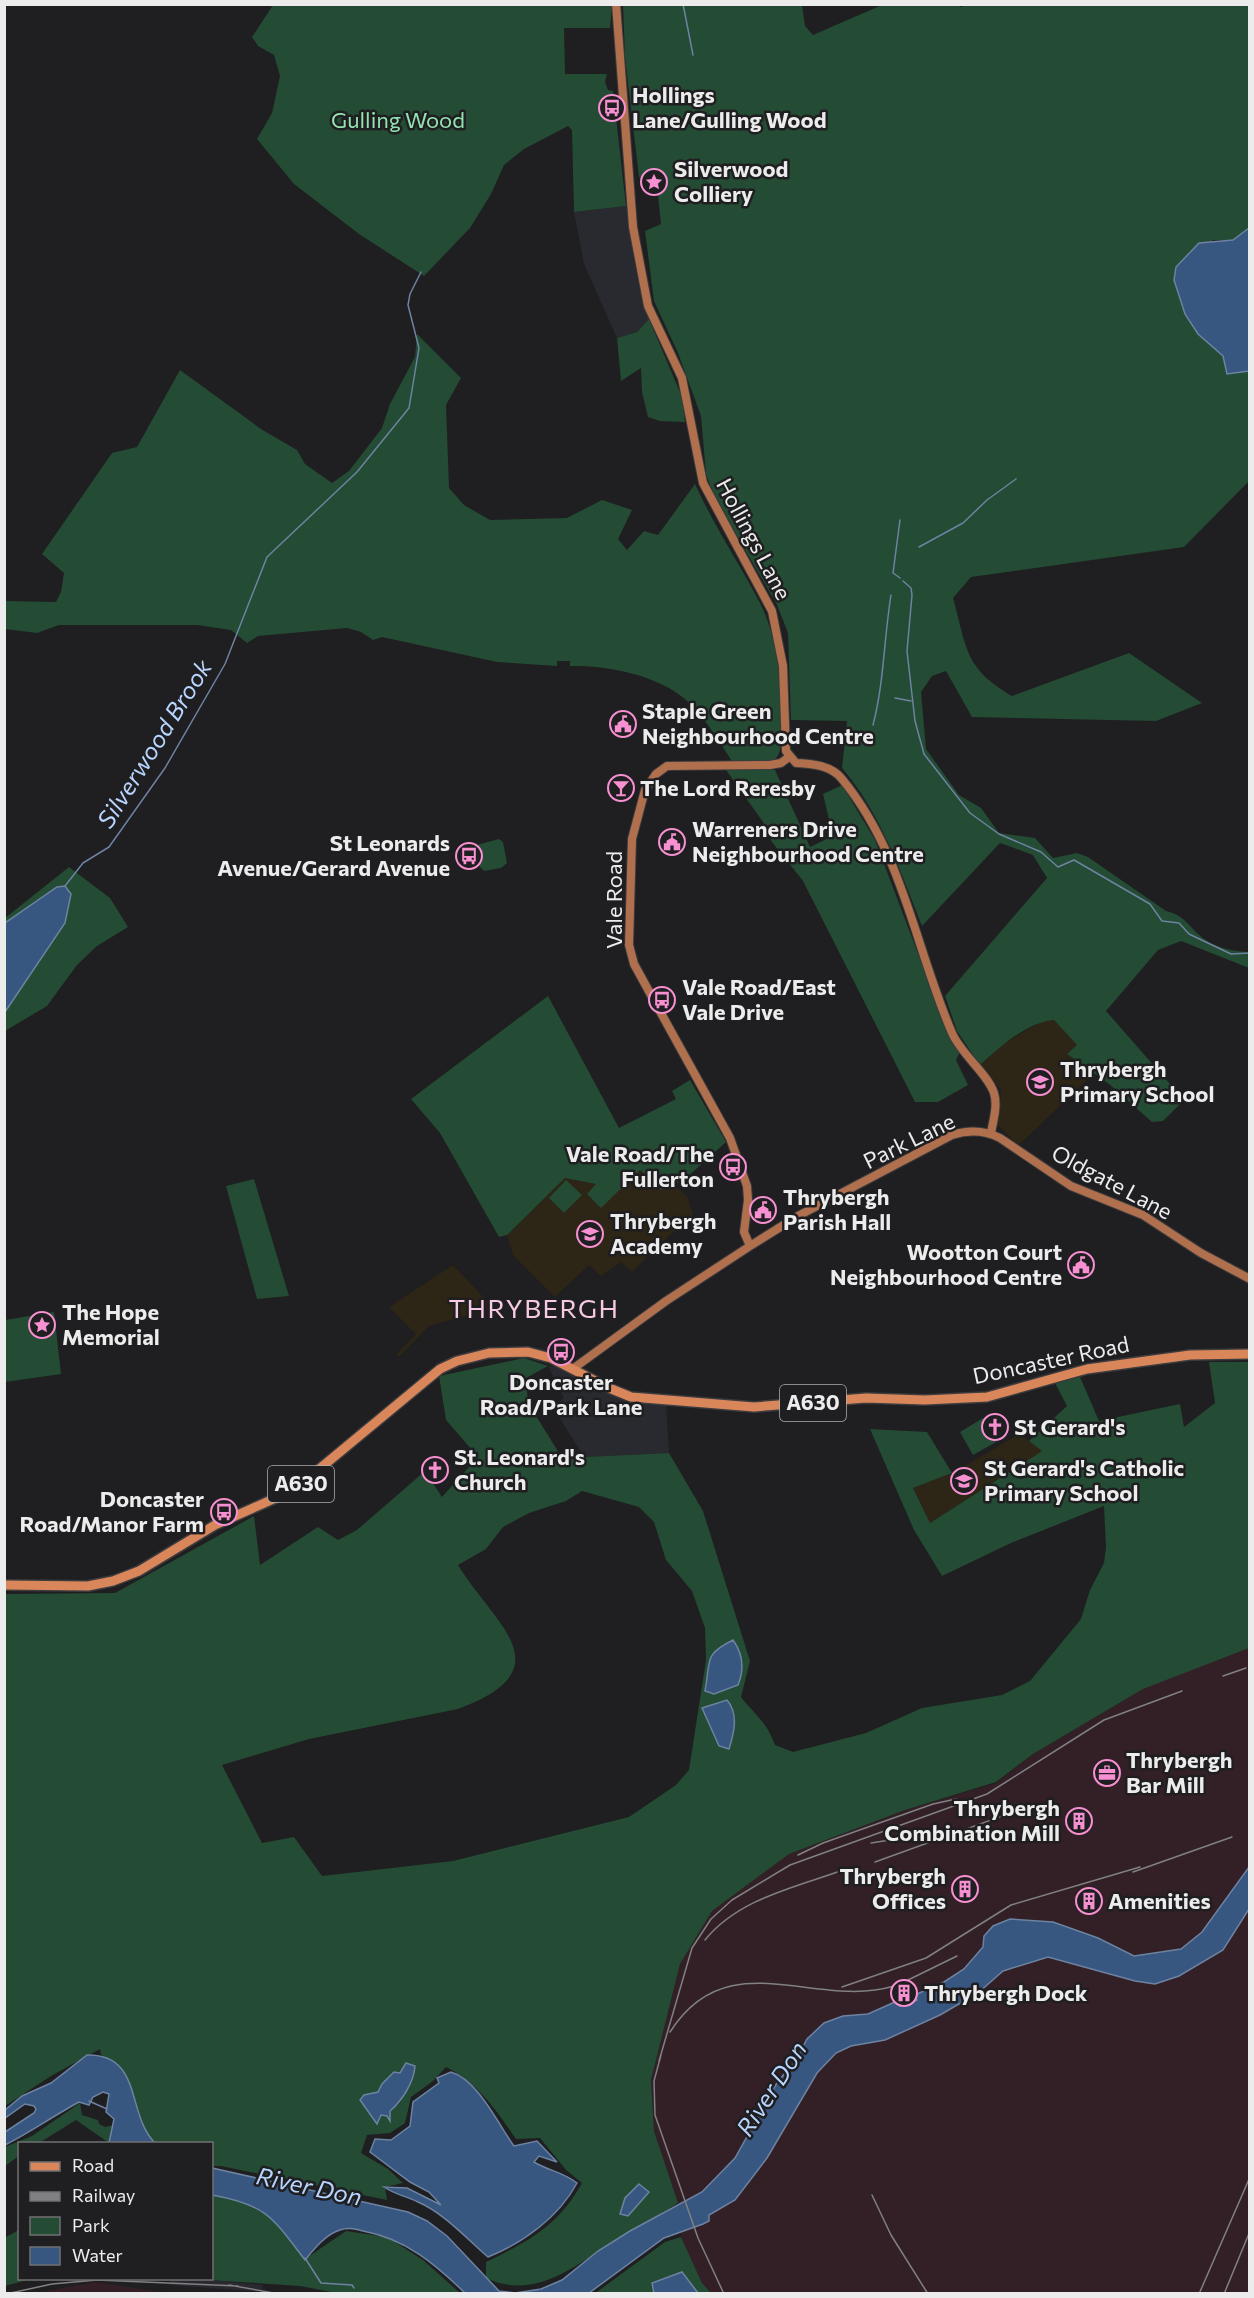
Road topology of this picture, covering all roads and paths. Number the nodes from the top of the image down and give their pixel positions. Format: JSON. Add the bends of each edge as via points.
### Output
{"nodes":[{"id":1,"x":616,"y":4,"type":"edge"},
{"id":2,"x":789,"y":757,"type":"junction"},
{"id":3,"x":991,"y":1133,"type":"junction"},
{"id":4,"x":750,"y":1245,"type":"junction"},
{"id":5,"x":1250,"y":1279,"type":"edge"},
{"id":6,"x":1250,"y":1354,"type":"edge"},
{"id":7,"x":574,"y":1368,"type":"junction"},
{"id":8,"x":4,"y":1585,"type":"edge"}],
"edges":[{"from":1,"to":2,"type":"street","name":"Hollings Lane","via":[[633,227],[648,306],[682,378],[701,475],[772,611],[782,658]]},
{"from":2,"to":3,"type":"street","via":[[796,763],[836,772],[880,837],[906,897],[953,1035],[993,1089],[996,1103]]},
{"from":2,"to":4,"type":"street","name":"Vale Road","via":[[770,765],[662,769],[642,798],[630,853],[631,954],[730,1138],[747,1186],[744,1232]]},
{"from":3,"to":4,"type":"street","name":"Park Lane","via":[[952,1135]]},
{"from":3,"to":5,"type":"street","name":"Oldgate Lane","via":[[1071,1186],[1143,1215]]},
{"from":4,"to":7,"type":"street","name":"Park Lane"},
{"from":6,"to":7,"type":"main road","name":"Doncaster Road","number":"A630","via":[[1190,1355],[1074,1373],[987,1397],[866,1398],[787,1406],[738,1407],[631,1397]]},
{"from":7,"to":8,"type":"main road","name":"Doncaster Road","number":"A630","via":[[538,1354],[514,1351],[489,1353],[448,1365],[306,1480],[215,1525],[139,1571],[88,1586]]}]}
